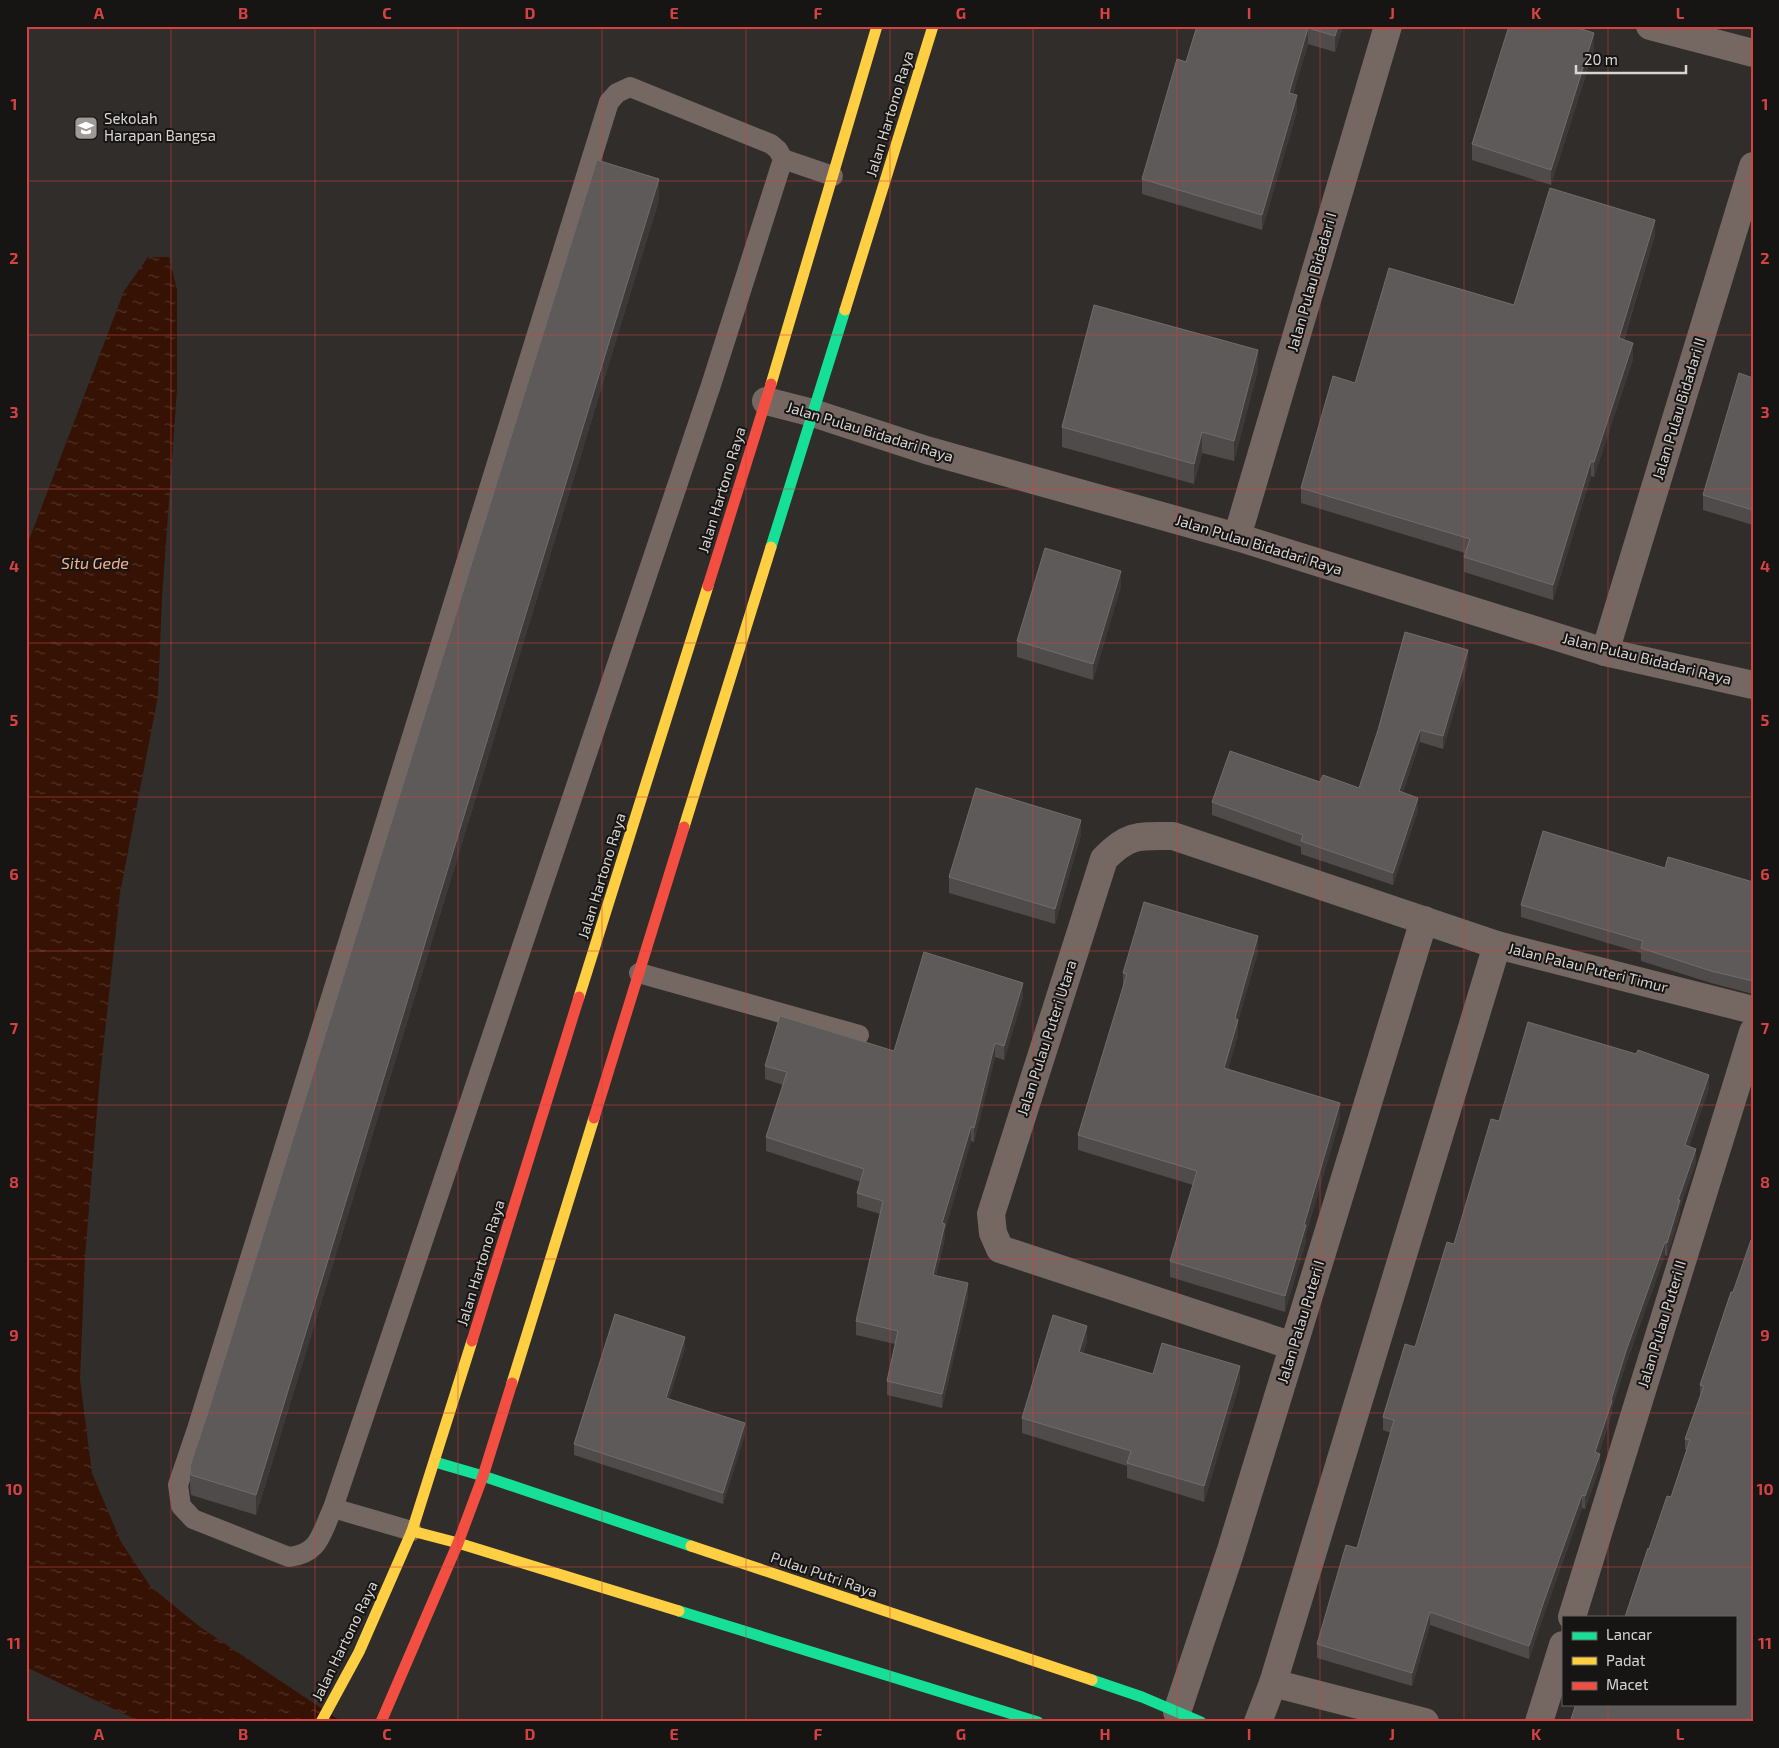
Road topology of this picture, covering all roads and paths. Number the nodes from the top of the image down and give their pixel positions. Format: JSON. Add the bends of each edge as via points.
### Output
{"nodes":[{"id":1,"x":877,"y":26,"type":"edge"},
{"id":2,"x":934,"y":26,"type":"edge"},
{"id":3,"x":1388,"y":26,"type":"edge"},
{"id":4,"x":1650,"y":26,"type":"edge"},
{"id":5,"x":1738,"y":42,"type":"edge"},
{"id":6,"x":783,"y":159,"type":"junction"},
{"id":7,"x":1753,"y":166,"type":"edge"},
{"id":8,"x":833,"y":176,"type":"junction"},
{"id":9,"x":766,"y":401,"type":"junction"},
{"id":10,"x":813,"y":413,"type":"junction"},
{"id":11,"x":1238,"y":537,"type":"junction"},
{"id":12,"x":1605,"y":652,"type":"junction"},
{"id":13,"x":1753,"y":685,"type":"edge"},
{"id":14,"x":1424,"y":920,"type":"junction"},
{"id":15,"x":1497,"y":945,"type":"junction"},
{"id":16,"x":639,"y":973,"type":"junction"},
{"id":17,"x":1753,"y":1010,"type":"edge"},
{"id":18,"x":1753,"y":1032,"type":"edge"},
{"id":19,"x":859,"y":1035,"type":"dead end"},
{"id":20,"x":1293,"y":1346,"type":"junction"},
{"id":21,"x":435,"y":1462,"type":"junction"},
{"id":22,"x":483,"y":1476,"type":"junction"},
{"id":23,"x":332,"y":1508,"type":"junction"},
{"id":24,"x":412,"y":1531,"type":"junction"},
{"id":25,"x":458,"y":1542,"type":"junction"},
{"id":26,"x":1572,"y":1616,"type":"edge"},
{"id":27,"x":1562,"y":1648,"type":"edge"},
{"id":28,"x":1273,"y":1683,"type":"junction"},
{"id":29,"x":1184,"y":1718,"type":"edge"},
{"id":30,"x":321,"y":1722,"type":"edge"},
{"id":31,"x":381,"y":1722,"type":"edge"},
{"id":32,"x":1038,"y":1722,"type":"edge"},
{"id":33,"x":1258,"y":1722,"type":"edge"},
{"id":34,"x":1425,"y":1722,"type":"edge"},
{"id":35,"x":1539,"y":1722,"type":"edge"}],
"edges":[{"from":1,"to":8,"type":"street","name":"Jalan Hartono Raya"},
{"from":2,"to":10,"type":"street","name":"Jalan Hartono Raya"},
{"from":3,"to":11,"type":"street","name":"Jalan Pulau Bidadari I"},
{"from":4,"to":5,"type":"street"},
{"from":6,"to":8,"type":"lane"},
{"from":6,"to":23,"type":"lane","via":[[708,394]]},
{"from":6,"to":23,"type":"lane","via":[[771,144],[630,88],[617,93],[609,102],[178,1485],[181,1506],[193,1519],[289,1556],[302,1555],[315,1546]]},
{"from":7,"to":12,"type":"street","name":"Jalan Pulau Bidadari II"},
{"from":8,"to":9,"type":"street","name":"Jalan Hartono Raya"},
{"from":9,"to":10,"type":"street","name":"Jalan Pulau Bidadari Raya"},
{"from":9,"to":21,"type":"street","name":"Jalan Hartono Raya"},
{"from":10,"to":11,"type":"street","name":"Jalan Pulau Bidadari Raya","via":[[926,450]]},
{"from":10,"to":16,"type":"street","name":"Jalan Hartono Raya"},
{"from":11,"to":12,"type":"street","name":"Jalan Pulau Bidadari Raya"},
{"from":12,"to":13,"type":"street","name":"Jalan Pulau Bidadari Raya"},
{"from":14,"to":15,"type":"street","name":"Jalan Palau Puteri Timur"},
{"from":14,"to":20,"type":"street","name":"Jalan Palau Puteri I"},
{"from":14,"to":20,"type":"street","name":"Jalan Pulau Puteri Utara","via":[[1173,836],[1137,836],[1117,846],[1104,858],[991,1214],[993,1233],[1000,1249]]},
{"from":15,"to":17,"type":"street","name":"Jalan Palau Puteri Timur"},
{"from":15,"to":28,"type":"street"},
{"from":16,"to":19,"type":"lane"},
{"from":16,"to":22,"type":"street","name":"Jalan Hartono Raya"},
{"from":18,"to":26,"type":"street","name":"Jalan Pulau Puteri II"},
{"from":20,"to":29,"type":"street","name":"Jalan Palau Puteri I"},
{"from":21,"to":22,"type":"street","name":"Pulau Putri Raya"},
{"from":21,"to":24,"type":"street","name":"Jalan Hartono Raya"},
{"from":22,"to":25,"type":"street","name":"Jalan Hartono Raya"},
{"from":22,"to":29,"type":"street","name":"Pulau Putri Raya","via":[[1142,1697]]},
{"from":23,"to":24,"type":"lane"},
{"from":24,"to":25,"type":"street"},
{"from":24,"to":30,"type":"street","name":"Jalan Hartono Raya","via":[[378,1612]]},
{"from":25,"to":31,"type":"street","name":"Jalan Hartono Raya"},
{"from":25,"to":32,"type":"street"},
{"from":27,"to":35,"type":"street"},
{"from":28,"to":33,"type":"street"},
{"from":28,"to":34,"type":"street"}]}
